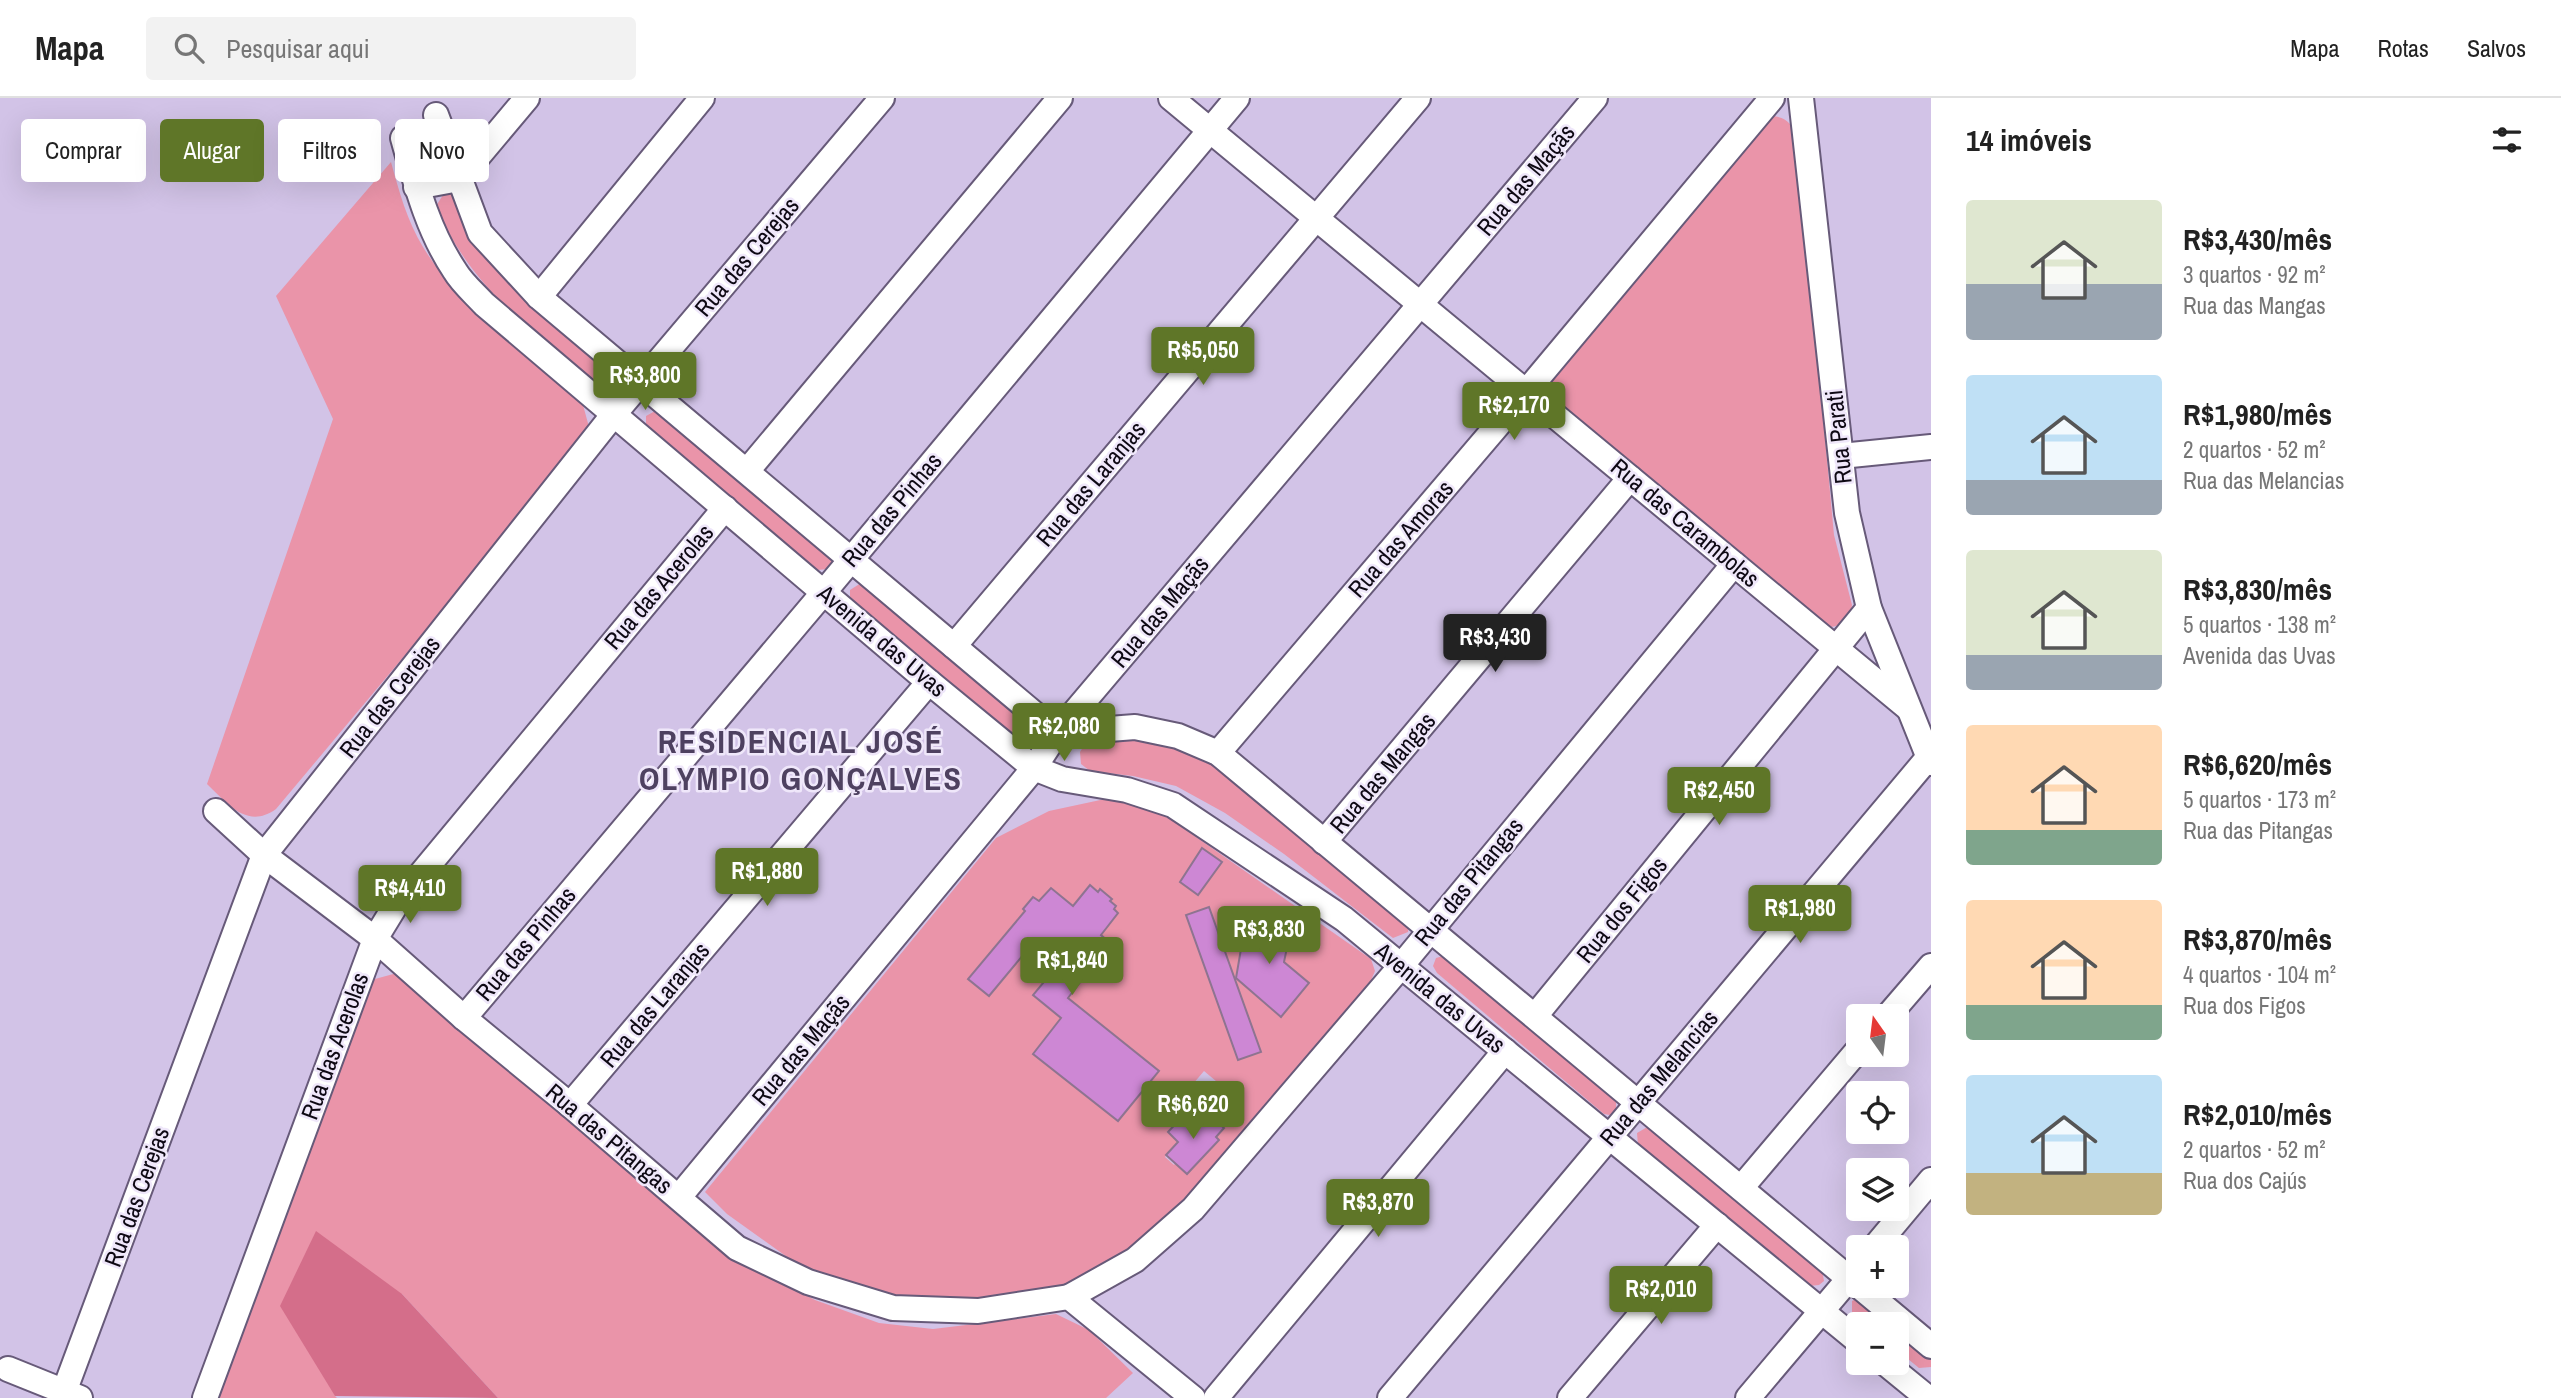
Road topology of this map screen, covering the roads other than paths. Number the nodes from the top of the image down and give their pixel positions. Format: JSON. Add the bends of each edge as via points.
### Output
{"nodes":[{"id":1,"x":527,"y":98,"type":"edge"},
{"id":2,"x":702,"y":98,"type":"edge"},
{"id":3,"x":882,"y":98,"type":"edge"},
{"id":4,"x":1060,"y":98,"type":"edge"},
{"id":5,"x":1171,"y":98,"type":"edge"},
{"id":6,"x":1237,"y":98,"type":"edge"},
{"id":7,"x":1418,"y":98,"type":"edge"},
{"id":8,"x":1595,"y":98,"type":"edge"},
{"id":9,"x":1772,"y":98,"type":"edge"},
{"id":10,"x":1801,"y":98,"type":"edge"},
{"id":11,"x":436,"y":115,"type":"dead end"},
{"id":12,"x":437,"y":119,"type":"edge"},
{"id":13,"x":1210,"y":130,"type":"junction"},
{"id":14,"x":489,"y":143,"type":"edge"},
{"id":15,"x":415,"y":182,"type":"edge"},
{"id":16,"x":443,"y":182,"type":"edge"},
{"id":17,"x":460,"y":182,"type":"edge"},
{"id":18,"x":416,"y":187,"type":"junction"},
{"id":19,"x":1317,"y":219,"type":"junction"},
{"id":20,"x":539,"y":298,"type":"junction"},
{"id":21,"x":1421,"y":305,"type":"junction"},
{"id":22,"x":641,"y":382,"type":"junction"},
{"id":23,"x":1526,"y":392,"type":"junction"},
{"id":24,"x":614,"y":414,"type":"junction"},
{"id":25,"x":1931,"y":447,"type":"edge"},
{"id":26,"x":1841,"y":456,"type":"junction"},
{"id":27,"x":747,"y":471,"type":"junction"},
{"id":28,"x":1630,"y":478,"type":"junction"},
{"id":29,"x":724,"y":508,"type":"junction"},
{"id":30,"x":851,"y":559,"type":"junction"},
{"id":31,"x":1734,"y":564,"type":"junction"},
{"id":32,"x":824,"y":592,"type":"junction"},
{"id":33,"x":1868,"y":608,"type":"junction"},
{"id":34,"x":954,"y":646,"type":"junction"},
{"id":35,"x":1836,"y":648,"type":"junction"},
{"id":36,"x":929,"y":682,"type":"junction"},
{"id":37,"x":1908,"y":708,"type":"junction"},
{"id":38,"x":1057,"y":733,"type":"junction"},
{"id":39,"x":1218,"y":753,"type":"junction"},
{"id":40,"x":1929,"y":761,"type":"edge"},
{"id":41,"x":1034,"y":768,"type":"junction"},
{"id":42,"x":216,"y":811,"type":"dead end"},
{"id":43,"x":1325,"y":842,"type":"junction"},
{"id":44,"x":264,"y":855,"type":"junction"},
{"id":45,"x":1429,"y":929,"type":"junction"},
{"id":46,"x":374,"y":939,"type":"junction"},
{"id":47,"x":1931,"y":965,"type":"edge"},
{"id":48,"x":1401,"y":966,"type":"junction"},
{"id":49,"x":1898,"y":1004,"type":"edge"},
{"id":50,"x":1535,"y":1016,"type":"junction"},
{"id":51,"x":464,"y":1018,"type":"junction"},
{"id":52,"x":1504,"y":1051,"type":"junction"},
{"id":53,"x":1846,"y":1064,"type":"edge"},
{"id":54,"x":1638,"y":1102,"type":"junction"},
{"id":55,"x":570,"y":1105,"type":"junction"},
{"id":56,"x":1609,"y":1137,"type":"junction"},
{"id":57,"x":1931,"y":1180,"type":"edge"},
{"id":58,"x":1741,"y":1188,"type":"junction"},
{"id":59,"x":679,"y":1198,"type":"junction"},
{"id":60,"x":1717,"y":1225,"type":"junction"},
{"id":61,"x":1885,"y":1235,"type":"edge"},
{"id":62,"x":1846,"y":1271,"type":"edge"},
{"id":63,"x":1846,"y":1288,"type":"edge"},
{"id":64,"x":1069,"y":1297,"type":"junction"},
{"id":65,"x":1877,"y":1298,"type":"edge"},
{"id":66,"x":1822,"y":1311,"type":"junction"},
{"id":67,"x":1846,"y":1331,"type":"edge"},
{"id":68,"x":1931,"y":1346,"type":"edge"},
{"id":69,"x":8,"y":1369,"type":"dead end"},
{"id":70,"x":1901,"y":1375,"type":"edge"},
{"id":71,"x":1926,"y":1394,"type":"edge"},
{"id":72,"x":72,"y":1395,"type":"edge"},
{"id":73,"x":205,"y":1398,"type":"edge"},
{"id":74,"x":1193,"y":1398,"type":"edge"},
{"id":75,"x":1216,"y":1398,"type":"edge"},
{"id":76,"x":1390,"y":1398,"type":"edge"},
{"id":77,"x":1570,"y":1398,"type":"edge"},
{"id":78,"x":1748,"y":1398,"type":"edge"}],
"edges":[{"from":1,"to":14,"type":"street"},
{"from":2,"to":20,"type":"street"},
{"from":3,"to":22,"type":"street","name":"Rua das Cerejas"},
{"from":4,"to":27,"type":"street"},
{"from":5,"to":13,"type":"street","name":"Rua das Carambolas"},
{"from":6,"to":13,"type":"street","name":"Rua das Pinhas"},
{"from":7,"to":19,"type":"street","name":"Rua das Laranjas"},
{"from":8,"to":21,"type":"street","name":"Rua das Maçãs"},
{"from":9,"to":23,"type":"street","name":"Rua das Amoras"},
{"from":10,"to":26,"type":"street","name":"Rua Parati"},
{"from":11,"to":12,"type":"street","name":"Avenida das Uvas"},
{"from":13,"to":19,"type":"street","name":"Rua das Carambolas"},
{"from":13,"to":30,"type":"street","name":"Rua das Pinhas"},
{"from":15,"to":18,"type":"street","name":"Avenida das Uvas"},
{"from":16,"to":18,"type":"street"},
{"from":17,"to":20,"type":"street","name":"Avenida das Uvas","via":[[480,233]]},
{"from":18,"to":24,"type":"street","name":"Avenida das Uvas","via":[[432,230],[456,273],[484,304]]},
{"from":19,"to":21,"type":"street","name":"Rua das Carambolas"},
{"from":19,"to":34,"type":"street","name":"Rua das Laranjas"},
{"from":20,"to":22,"type":"street","name":"Avenida das Uvas"},
{"from":21,"to":23,"type":"street","name":"Rua das Carambolas"},
{"from":21,"to":38,"type":"street","name":"Rua das Maçãs"},
{"from":22,"to":24,"type":"street","name":"Rua das Cerejas"},
{"from":22,"to":27,"type":"street","name":"Avenida das Uvas"},
{"from":23,"to":28,"type":"street","name":"Rua das Carambolas"},
{"from":23,"to":39,"type":"street","name":"Rua das Amoras"},
{"from":24,"to":29,"type":"street","name":"Avenida das Uvas"},
{"from":24,"to":44,"type":"street","name":"Rua das Cerejas"},
{"from":25,"to":26,"type":"street"},
{"from":26,"to":33,"type":"street","name":"Rua Parati","via":[[1847,513]]},
{"from":27,"to":30,"type":"street","name":"Avenida das Uvas"},
{"from":28,"to":31,"type":"street","name":"Rua das Carambolas"},
{"from":28,"to":43,"type":"street","name":"Rua das Mangas"},
{"from":29,"to":32,"type":"street","name":"Avenida das Uvas"},
{"from":29,"to":46,"type":"street","name":"Rua das Acerolas","via":[[397,903]]},
{"from":30,"to":32,"type":"street","name":"Rua das Pinhas"},
{"from":30,"to":34,"type":"street","name":"Avenida das Uvas"},
{"from":31,"to":35,"type":"street","name":"Rua das Carambolas"},
{"from":31,"to":45,"type":"street","name":"Rua das Pitangas"},
{"from":32,"to":36,"type":"street","name":"Avenida das Uvas"},
{"from":32,"to":51,"type":"street","name":"Rua das Pinhas"},
{"from":33,"to":35,"type":"street","name":"Rua dos Figos"},
{"from":33,"to":37,"type":"street","name":"Rua Parati"},
{"from":34,"to":38,"type":"street","name":"Avenida das Uvas"},
{"from":35,"to":37,"type":"street","name":"Rua das Carambolas"},
{"from":35,"to":50,"type":"street","name":"Rua dos Figos"},
{"from":36,"to":41,"type":"street","name":"Avenida das Uvas"},
{"from":36,"to":55,"type":"street","name":"Rua das Laranjas"},
{"from":37,"to":40,"type":"street","name":"Rua Parati"},
{"from":38,"to":39,"type":"street","name":"Avenida das Uvas","via":[[1135,727],[1178,736]]},
{"from":38,"to":41,"type":"street","name":"Rua das Maçãs"},
{"from":39,"to":43,"type":"street","name":"Avenida das Uvas"},
{"from":40,"to":54,"type":"street","name":"Rua das Melancias"},
{"from":41,"to":48,"type":"street","name":"Avenida das Uvas","via":[[1173,805],[1344,919]]},
{"from":41,"to":59,"type":"street","name":"Rua das Maçãs"},
{"from":42,"to":44,"type":"street","name":"Rua das Pitangas"},
{"from":43,"to":45,"type":"street","name":"Avenida das Uvas"},
{"from":44,"to":46,"type":"street","name":"Rua das Pitangas"},
{"from":44,"to":72,"type":"street","name":"Rua das Cerejas"},
{"from":45,"to":48,"type":"street","name":"Rua das Pitangas"},
{"from":45,"to":50,"type":"street","name":"Avenida das Uvas"},
{"from":46,"to":51,"type":"street","name":"Rua das Pitangas"},
{"from":46,"to":73,"type":"street","name":"Rua das Acerolas"},
{"from":47,"to":49,"type":"street"},
{"from":48,"to":52,"type":"street","name":"Avenida das Uvas"},
{"from":48,"to":64,"type":"street","name":"Rua das Pitangas","via":[[1193,1209],[1135,1260]]},
{"from":50,"to":54,"type":"street","name":"Avenida das Uvas"},
{"from":51,"to":55,"type":"street","name":"Rua das Pitangas"},
{"from":52,"to":56,"type":"street","name":"Avenida das Uvas"},
{"from":52,"to":75,"type":"street"},
{"from":53,"to":58,"type":"street"},
{"from":54,"to":56,"type":"street","name":"Rua das Melancias"},
{"from":54,"to":58,"type":"street","name":"Avenida das Uvas"},
{"from":55,"to":59,"type":"street","name":"Rua das Pitangas"},
{"from":56,"to":60,"type":"street","name":"Avenida das Uvas"},
{"from":56,"to":76,"type":"street","name":"Rua das Melancias"},
{"from":57,"to":61,"type":"street"},
{"from":58,"to":62,"type":"street","name":"Avenida das Uvas"},
{"from":59,"to":64,"type":"street","name":"Rua das Pitangas","via":[[737,1248],[808,1282],[893,1307],[978,1311]]},
{"from":60,"to":66,"type":"street","name":"Avenida das Uvas"},
{"from":60,"to":77,"type":"street"},
{"from":63,"to":66,"type":"street"},
{"from":64,"to":74,"type":"street"},
{"from":65,"to":68,"type":"street","name":"Avenida das Uvas"},
{"from":66,"to":67,"type":"street","name":"Avenida das Uvas"},
{"from":66,"to":78,"type":"street"},
{"from":69,"to":72,"type":"street"},
{"from":70,"to":71,"type":"street"}]}
